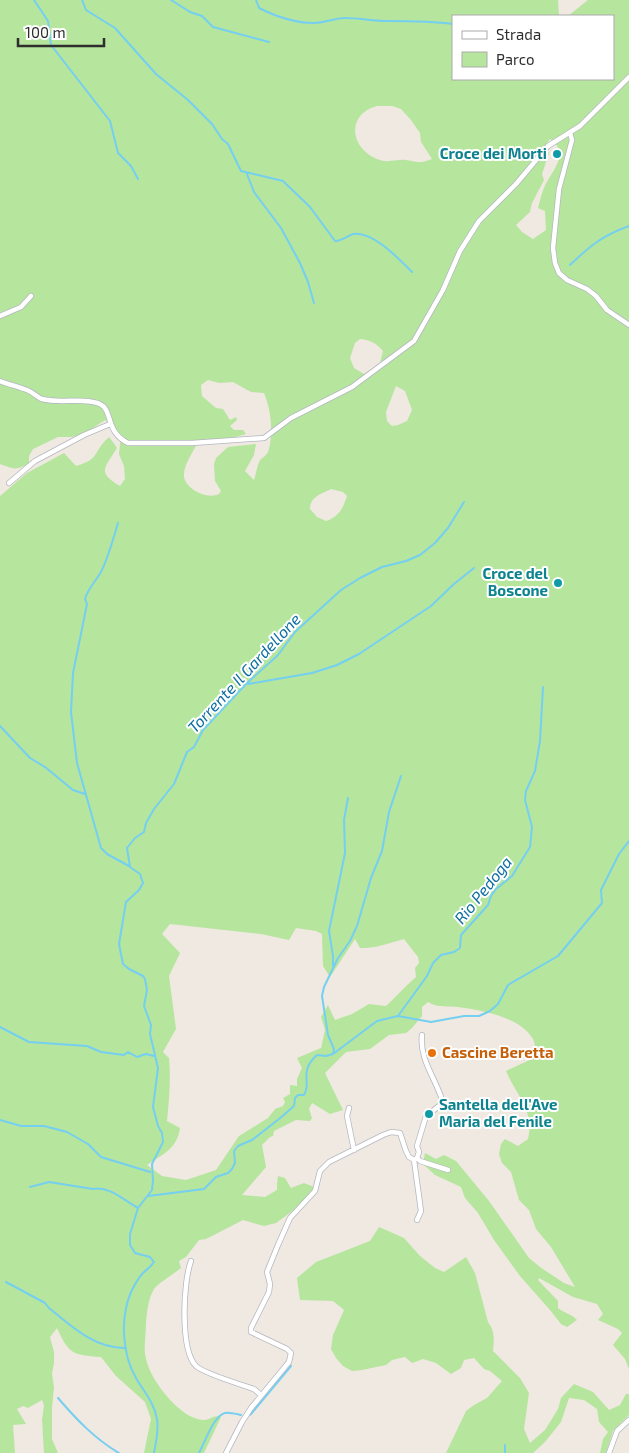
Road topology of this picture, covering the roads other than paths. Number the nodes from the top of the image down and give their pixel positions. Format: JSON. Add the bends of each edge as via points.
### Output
{"nodes":[{"id":1,"x":629,"y":76,"type":"edge"},
{"id":2,"x":570,"y":134,"type":"junction"},
{"id":3,"x":31,"y":296,"type":"dead end"},
{"id":4,"x":0,"y":316,"type":"edge"},
{"id":5,"x":629,"y":325,"type":"edge"},
{"id":6,"x":0,"y":381,"type":"edge"},
{"id":7,"x":110,"y":424,"type":"junction"},
{"id":8,"x":9,"y":483,"type":"dead end"},
{"id":9,"x":422,"y":1036,"type":"dead end"},
{"id":10,"x":348,"y":1108,"type":"dead end"},
{"id":11,"x":354,"y":1150,"type":"junction"},
{"id":12,"x":415,"y":1159,"type":"junction"},
{"id":13,"x":448,"y":1170,"type":"dead end"},
{"id":14,"x":417,"y":1220,"type":"dead end"},
{"id":15,"x":191,"y":1262,"type":"dead end"},
{"id":16,"x":261,"y":1395,"type":"junction"},
{"id":17,"x":629,"y":1420,"type":"edge"},
{"id":18,"x":226,"y":1453,"type":"edge"},
{"id":19,"x":609,"y":1453,"type":"edge"}],
"edges":[{"from":1,"to":2,"type":"street","via":[[594,114]]},
{"from":2,"to":5,"type":"street","via":[[572,140],[558,198],[553,248],[555,263],[567,280],[587,289],[607,310]]},
{"from":2,"to":7,"type":"street","via":[[551,143],[479,222],[460,250],[443,290],[414,341],[352,387],[291,418],[264,438],[128,443],[121,440]]},
{"from":3,"to":4,"type":"street","via":[[21,307]]},
{"from":6,"to":7,"type":"street","via":[[31,392],[40,399],[99,403],[105,407]]},
{"from":7,"to":8,"type":"street","via":[[36,461]]},
{"from":9,"to":12,"type":"street","via":[[424,1057],[444,1103],[426,1116]]},
{"from":10,"to":11,"type":"street","via":[[346,1116]]},
{"from":11,"to":12,"type":"street","via":[[391,1132],[400,1133],[409,1157]]},
{"from":11,"to":16,"type":"street","via":[[329,1162],[320,1171],[315,1192],[290,1218],[267,1272],[269,1292],[251,1332],[291,1353],[289,1362]]},
{"from":12,"to":13,"type":"street"},
{"from":12,"to":14,"type":"street","via":[[421,1211]]},
{"from":15,"to":16,"type":"street","via":[[185,1289],[185,1325],[192,1360],[199,1368],[254,1389]]},
{"from":16,"to":18,"type":"street"},
{"from":17,"to":19,"type":"street","via":[[617,1431]]}]}
